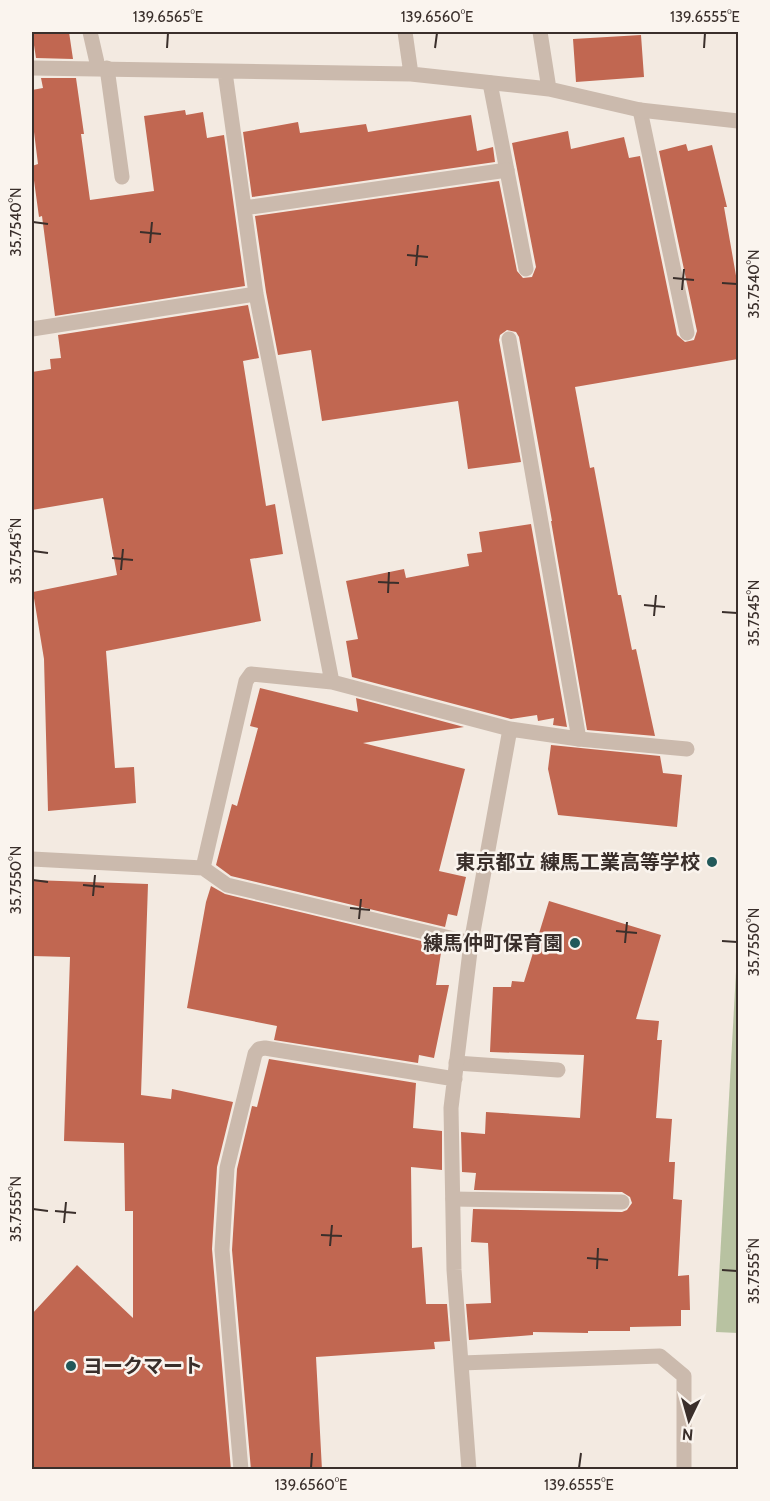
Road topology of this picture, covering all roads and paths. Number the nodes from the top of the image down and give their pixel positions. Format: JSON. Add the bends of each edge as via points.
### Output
{"nodes":[{"id":1,"x":90,"y":32,"type":"edge"},
{"id":2,"x":405,"y":32,"type":"edge"},
{"id":3,"x":540,"y":32,"type":"edge"},
{"id":4,"x":32,"y":68,"type":"edge"},
{"id":5,"x":102,"y":68,"type":"junction"},
{"id":6,"x":225,"y":72,"type":"junction"},
{"id":7,"x":411,"y":74,"type":"junction"},
{"id":8,"x":490,"y":83,"type":"junction"},
{"id":9,"x":549,"y":89,"type":"junction"},
{"id":10,"x":640,"y":110,"type":"junction"},
{"id":11,"x":738,"y":120,"type":"edge"},
{"id":12,"x":507,"y":170,"type":"junction"},
{"id":13,"x":122,"y":177,"type":"dead end"},
{"id":14,"x":244,"y":208,"type":"junction"},
{"id":15,"x":526,"y":269,"type":"dead end"},
{"id":16,"x":256,"y":294,"type":"junction"},
{"id":17,"x":32,"y":329,"type":"edge"},
{"id":18,"x":687,"y":333,"type":"dead end"},
{"id":19,"x":509,"y":339,"type":"dead end"},
{"id":20,"x":332,"y":682,"type":"junction"},
{"id":21,"x":510,"y":729,"type":"junction"},
{"id":22,"x":579,"y":739,"type":"junction"},
{"id":23,"x":687,"y":749,"type":"dead end"},
{"id":24,"x":32,"y":859,"type":"edge"},
{"id":25,"x":203,"y":868,"type":"junction"},
{"id":26,"x":471,"y":943,"type":"junction"},
{"id":27,"x":456,"y":1063,"type":"junction"},
{"id":28,"x":558,"y":1070,"type":"dead end"},
{"id":29,"x":454,"y":1079,"type":"junction"},
{"id":30,"x":453,"y":1199,"type":"junction"},
{"id":31,"x":622,"y":1202,"type":"dead end"},
{"id":32,"x":461,"y":1363,"type":"junction"},
{"id":33,"x":241,"y":1470,"type":"edge"},
{"id":34,"x":469,"y":1470,"type":"edge"},
{"id":35,"x":684,"y":1470,"type":"edge"}],
"edges":[{"from":1,"to":5,"type":"street"},
{"from":2,"to":7,"type":"street"},
{"from":3,"to":9,"type":"street"},
{"from":4,"to":5,"type":"street"},
{"from":5,"to":6,"type":"street"},
{"from":5,"to":13,"type":"street"},
{"from":6,"to":7,"type":"street"},
{"from":6,"to":14,"type":"street"},
{"from":7,"to":8,"type":"street"},
{"from":8,"to":9,"type":"street"},
{"from":8,"to":12,"type":"street"},
{"from":9,"to":10,"type":"street"},
{"from":10,"to":11,"type":"street"},
{"from":10,"to":18,"type":"street"},
{"from":12,"to":14,"type":"street"},
{"from":12,"to":15,"type":"street"},
{"from":14,"to":16,"type":"street"},
{"from":16,"to":17,"type":"street"},
{"from":16,"to":20,"type":"street"},
{"from":19,"to":22,"type":"street"},
{"from":20,"to":21,"type":"street"},
{"from":20,"to":25,"type":"street","via":[[251,674],[246,681]]},
{"from":21,"to":22,"type":"street"},
{"from":21,"to":26,"type":"street"},
{"from":22,"to":23,"type":"street"},
{"from":24,"to":25,"type":"street"},
{"from":25,"to":26,"type":"street","via":[[227,885]]},
{"from":26,"to":27,"type":"street"},
{"from":27,"to":28,"type":"street"},
{"from":27,"to":29,"type":"street"},
{"from":29,"to":30,"type":"street"},
{"from":29,"to":33,"type":"street","via":[[265,1048],[255,1054],[227,1168],[222,1250]]},
{"from":30,"to":31,"type":"street"},
{"from":30,"to":32,"type":"street"},
{"from":32,"to":34,"type":"street"},
{"from":32,"to":35,"type":"street","via":[[660,1356],[684,1376]]}]}
